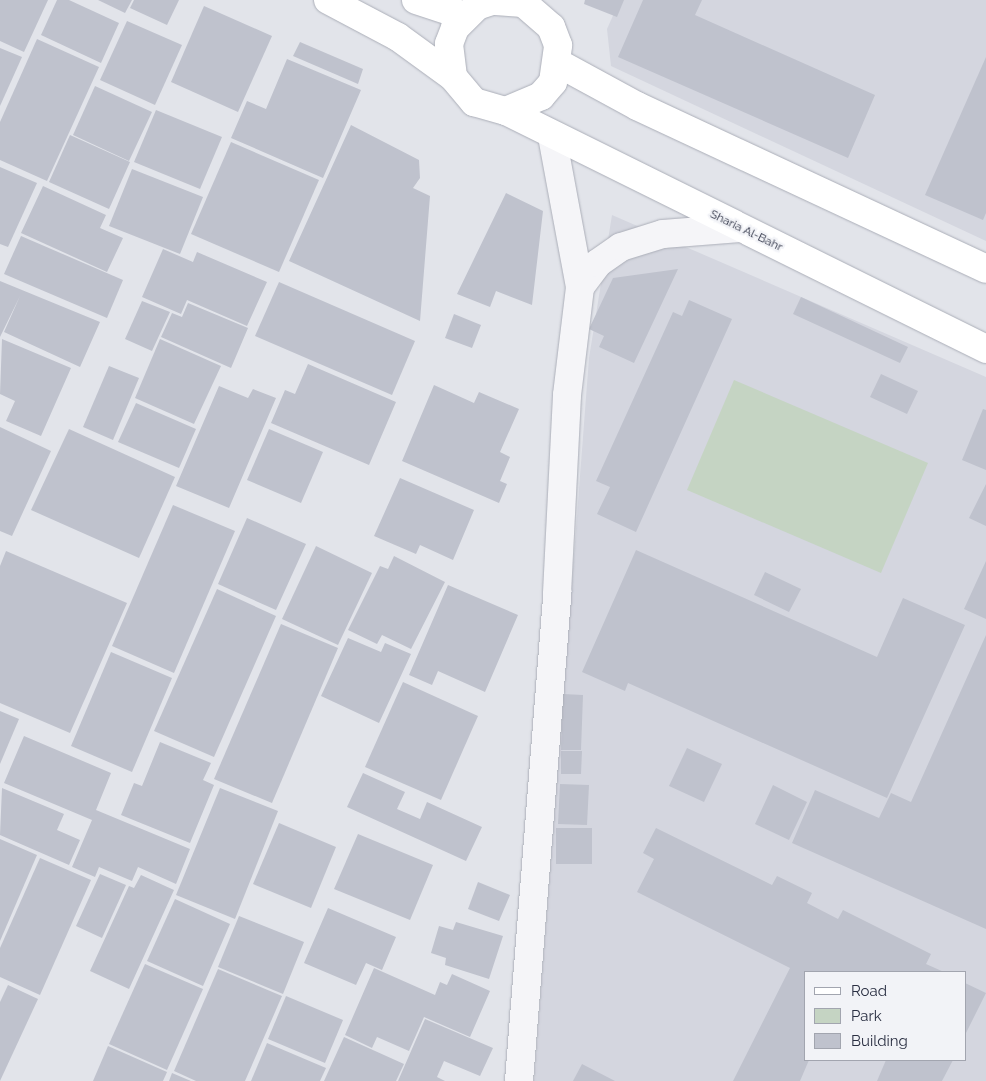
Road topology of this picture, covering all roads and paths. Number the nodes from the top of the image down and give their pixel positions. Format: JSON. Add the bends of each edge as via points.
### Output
{"nodes":[{"id":1,"x":328,"y":0,"type":"edge"},
{"id":2,"x":416,"y":0,"type":"edge"},
{"id":3,"x":523,"y":2,"type":"edge"},
{"id":4,"x":465,"y":16,"type":"junction"},
{"id":5,"x":558,"y":63,"type":"junction"},
{"id":6,"x":453,"y":77,"type":"junction"},
{"id":7,"x":506,"y":111,"type":"junction"},
{"id":8,"x":552,"y":136,"type":"junction"},
{"id":9,"x":740,"y":228,"type":"junction"},
{"id":10,"x":986,"y":269,"type":"edge"},
{"id":11,"x":580,"y":287,"type":"junction"},
{"id":12,"x":986,"y":349,"type":"edge"},
{"id":13,"x":519,"y":1081,"type":"edge"}],
"edges":[{"from":1,"to":6,"type":"main road","via":[[398,37]]},
{"from":2,"to":4,"type":"main road"},
{"from":3,"to":4,"type":"main road","via":[[492,1]]},
{"from":3,"to":5,"type":"main road","via":[[552,27]]},
{"from":4,"to":6,"type":"main road","via":[[449,44]]},
{"from":5,"to":7,"type":"main road","via":[[541,96]]},
{"from":5,"to":10,"type":"main road","via":[[637,106]]},
{"from":6,"to":7,"type":"main road","via":[[474,102]]},
{"from":7,"to":8,"type":"main road","name":"Sharia Al-Bahr"},
{"from":8,"to":9,"type":"main road","name":"Sharia Al-Bahr"},
{"from":8,"to":11,"type":"street"},
{"from":9,"to":11,"type":"street","via":[[663,234],[621,247],[598,264]]},
{"from":9,"to":12,"type":"main road","name":"Sharia Al-Bahr"},
{"from":11,"to":13,"type":"street","via":[[567,395],[557,593]]}]}
